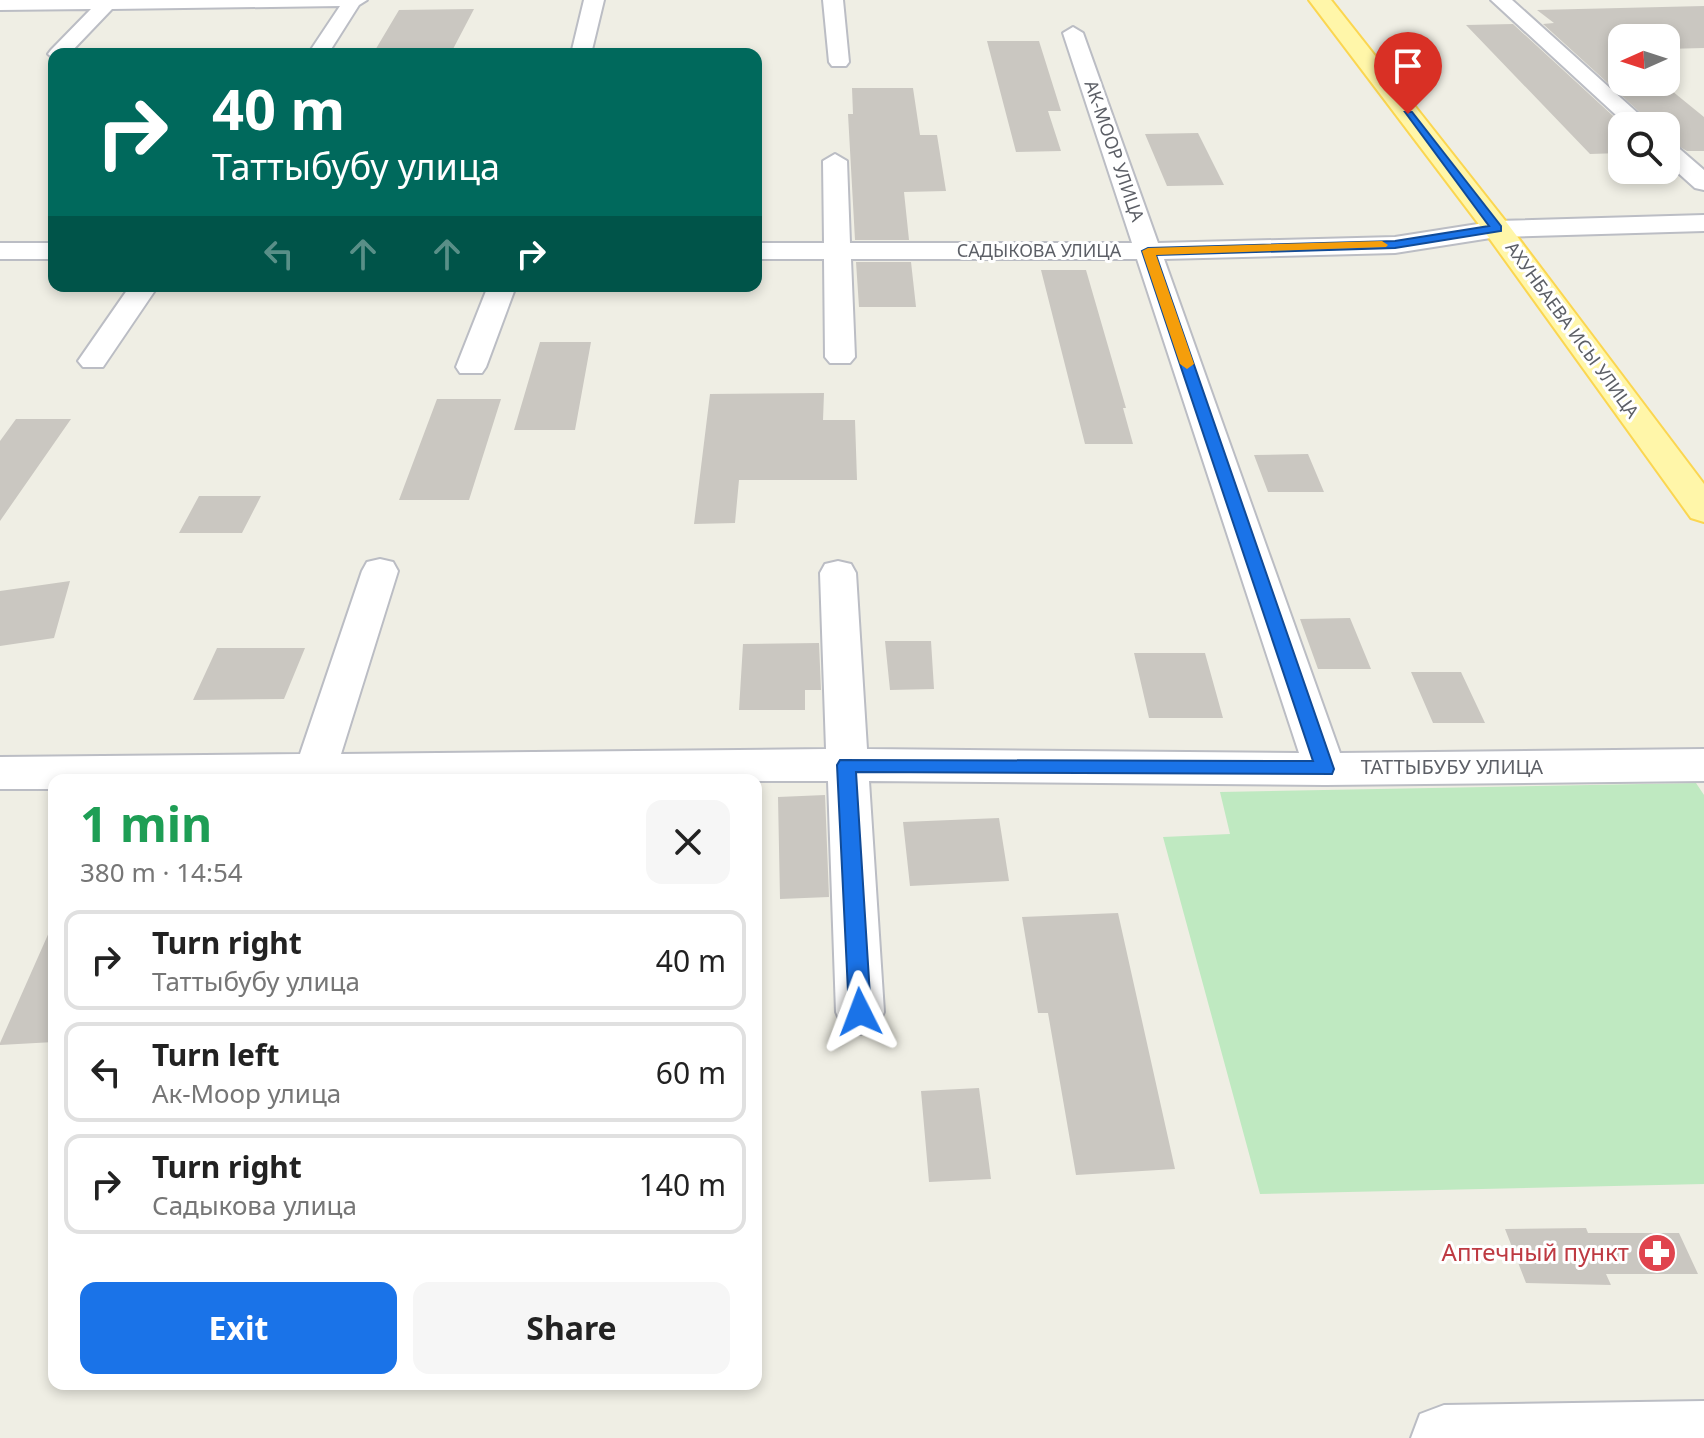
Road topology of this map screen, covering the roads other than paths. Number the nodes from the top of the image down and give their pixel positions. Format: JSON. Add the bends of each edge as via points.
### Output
{"nodes":[{"id":1,"x":316,"y":0,"type":"edge"},
{"id":2,"x":355,"y":0,"type":"edge"},
{"id":3,"x":594,"y":0,"type":"edge"},
{"id":4,"x":833,"y":0,"type":"edge"},
{"id":5,"x":1320,"y":0,"type":"edge"},
{"id":6,"x":1501,"y":0,"type":"edge"},
{"id":7,"x":82,"y":1,"type":"edge"},
{"id":8,"x":107,"y":3,"type":"junction"},
{"id":9,"x":0,"y":4,"type":"edge"},
{"id":10,"x":1073,"y":33,"type":"dead end"},
{"id":11,"x":64,"y":48,"type":"edge"},
{"id":12,"x":322,"y":48,"type":"edge"},
{"id":13,"x":582,"y":48,"type":"edge"},
{"id":14,"x":839,"y":62,"type":"dead end"},
{"id":15,"x":1625,"y":112,"type":"edge"},
{"id":16,"x":835,"y":161,"type":"dead end"},
{"id":17,"x":1680,"y":162,"type":"edge"},
{"id":18,"x":1704,"y":183,"type":"edge"},
{"id":19,"x":1704,"y":223,"type":"edge"},
{"id":20,"x":1497,"y":229,"type":"junction"},
{"id":21,"x":0,"y":251,"type":"edge"},
{"id":22,"x":48,"y":251,"type":"edge"},
{"id":23,"x":762,"y":251,"type":"edge"},
{"id":24,"x":838,"y":251,"type":"junction"},
{"id":25,"x":1148,"y":251,"type":"junction"},
{"id":26,"x":140,"y":292,"type":"edge"},
{"id":27,"x":500,"y":292,"type":"edge"},
{"id":28,"x":840,"y":357,"type":"dead end"},
{"id":29,"x":93,"y":361,"type":"dead end"},
{"id":30,"x":471,"y":367,"type":"dead end"},
{"id":31,"x":1704,"y":510,"type":"edge"},
{"id":32,"x":380,"y":571,"type":"dead end"},
{"id":33,"x":838,"y":573,"type":"dead end"},
{"id":34,"x":846,"y":765,"type":"junction"},
{"id":35,"x":1704,"y":765,"type":"edge"},
{"id":36,"x":1325,"y":769,"type":"junction"},
{"id":37,"x":0,"y":773,"type":"edge"},
{"id":38,"x":157,"y":774,"type":"edge"},
{"id":39,"x":314,"y":774,"type":"edge"},
{"id":40,"x":367,"y":774,"type":"edge"},
{"id":41,"x":860,"y":1012,"type":"dead end"},
{"id":42,"x":1704,"y":1434,"type":"edge"},
{"id":43,"x":1444,"y":1438,"type":"edge"}],
"edges":[{"from":1,"to":2,"type":"street"},
{"from":1,"to":8,"type":"street"},
{"from":2,"to":12,"type":"street"},
{"from":3,"to":13,"type":"street"},
{"from":4,"to":14,"type":"street"},
{"from":5,"to":20,"type":"main road","name":"АХУНБАЕВА ИСЫ УЛИЦА"},
{"from":6,"to":15,"type":"street"},
{"from":7,"to":8,"type":"street"},
{"from":7,"to":9,"type":"street"},
{"from":8,"to":11,"type":"street"},
{"from":10,"to":25,"type":"street","name":"АК-МООР УЛИЦА"},
{"from":16,"to":24,"type":"street"},
{"from":17,"to":18,"type":"street"},
{"from":19,"to":20,"type":"street","name":"САДЫКОВА УЛИЦА"},
{"from":20,"to":25,"type":"street","name":"САДЫКОВА УЛИЦА","via":[[1395,245]]},
{"from":20,"to":31,"type":"main road","name":"АХУНБАЕВА ИСЫ УЛИЦА"},
{"from":21,"to":22,"type":"street"},
{"from":23,"to":24,"type":"street","name":"САДЫКОВА УЛИЦА"},
{"from":24,"to":25,"type":"street","name":"САДЫКОВА УЛИЦА"},
{"from":24,"to":28,"type":"street"},
{"from":25,"to":36,"type":"street","name":"АК-МООР УЛИЦА"},
{"from":26,"to":29,"type":"street"},
{"from":27,"to":30,"type":"street"},
{"from":32,"to":39,"type":"street"},
{"from":33,"to":34,"type":"street"},
{"from":34,"to":36,"type":"street","name":"ТАТТЫБУБУ УЛИЦА"},
{"from":34,"to":40,"type":"street","name":"ТАТТЫБУБУ УЛИЦА"},
{"from":34,"to":41,"type":"street"},
{"from":35,"to":36,"type":"street","name":"ТАТТЫБУБУ УЛИЦА"},
{"from":37,"to":38,"type":"street","name":"ТАТТЫБУБУ УЛИЦА"},
{"from":42,"to":43,"type":"street"}]}
